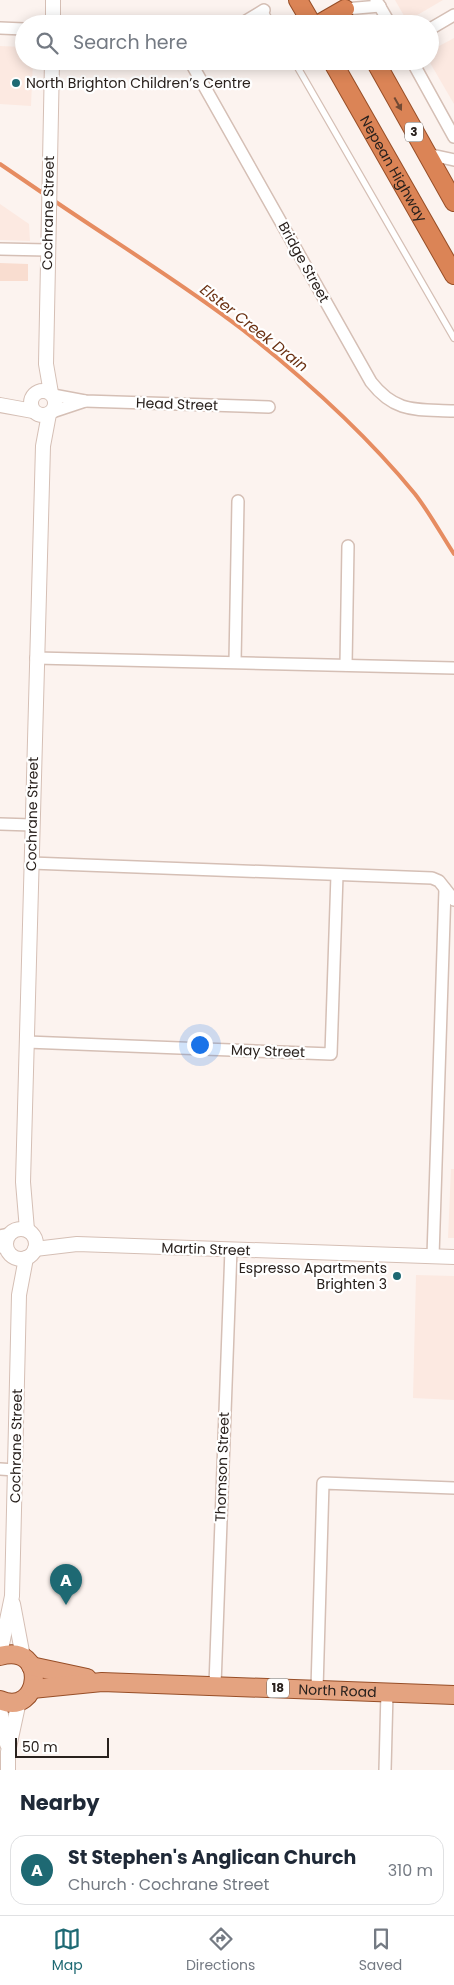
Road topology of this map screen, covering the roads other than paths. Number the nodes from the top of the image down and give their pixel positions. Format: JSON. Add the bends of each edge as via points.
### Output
{"nodes":[{"id":1,"x":54,"y":0,"type":"edge"},
{"id":2,"x":298,"y":0,"type":"edge"},
{"id":3,"x":378,"y":3,"type":"edge"},
{"id":4,"x":264,"y":10,"type":"joint"},
{"id":5,"x":346,"y":11,"type":"edge"},
{"id":6,"x":53,"y":15,"type":"edge"},
{"id":7,"x":256,"y":15,"type":"edge"},
{"id":8,"x":267,"y":15,"type":"edge"},
{"id":9,"x":307,"y":15,"type":"edge"},
{"id":10,"x":385,"y":15,"type":"edge"},
{"id":11,"x":454,"y":15,"type":"edge"},
{"id":12,"x":439,"y":24,"type":"edge"},
{"id":13,"x":0,"y":28,"type":"edge"},
{"id":14,"x":15,"y":29,"type":"edge"},
{"id":15,"x":52,"y":70,"type":"edge"},
{"id":16,"x":195,"y":70,"type":"edge"},
{"id":17,"x":299,"y":70,"type":"edge"},
{"id":18,"x":337,"y":70,"type":"edge"},
{"id":19,"x":379,"y":70,"type":"edge"},
{"id":20,"x":417,"y":70,"type":"edge"},
{"id":21,"x":454,"y":137,"type":"edge"},
{"id":22,"x":427,"y":154,"type":"junction"},
{"id":23,"x":454,"y":160,"type":"edge"},
{"id":24,"x":454,"y":202,"type":"edge"},
{"id":25,"x":0,"y":249,"type":"edge"},
{"id":26,"x":48,"y":250,"type":"junction"},
{"id":27,"x":454,"y":275,"type":"edge"},
{"id":28,"x":454,"y":338,"type":"edge"},
{"id":29,"x":84,"y":401,"type":"junction"},
{"id":30,"x":43,"y":404,"type":"junction"},
{"id":31,"x":0,"y":405,"type":"edge"},
{"id":32,"x":269,"y":407,"type":"dead end"},
{"id":33,"x":454,"y":411,"type":"edge"},
{"id":34,"x":238,"y":501,"type":"dead end"},
{"id":35,"x":348,"y":546,"type":"dead end"},
{"id":36,"x":36,"y":658,"type":"junction"},
{"id":37,"x":235,"y":662,"type":"junction"},
{"id":38,"x":346,"y":665,"type":"junction"},
{"id":39,"x":454,"y":668,"type":"edge"},
{"id":40,"x":0,"y":824,"type":"edge"},
{"id":41,"x":32,"y":825,"type":"junction"},
{"id":42,"x":31,"y":863,"type":"junction"},
{"id":43,"x":337,"y":875,"type":"junction"},
{"id":44,"x":445,"y":889,"type":"junction"},
{"id":45,"x":454,"y":900,"type":"edge"},
{"id":46,"x":27,"y":1042,"type":"junction"},
{"id":47,"x":17,"y":1242,"type":"edge"},
{"id":48,"x":231,"y":1249,"type":"junction"},
{"id":49,"x":433,"y":1256,"type":"junction"},
{"id":50,"x":454,"y":1257,"type":"edge"},
{"id":51,"x":0,"y":1470,"type":"edge"},
{"id":52,"x":15,"y":1470,"type":"junction"},
{"id":53,"x":454,"y":1488,"type":"edge"},
{"id":54,"x":12,"y":1596,"type":"junction"},
{"id":55,"x":0,"y":1655,"type":"edge"},
{"id":56,"x":27,"y":1661,"type":"junction"},
{"id":57,"x":102,"y":1682,"type":"junction"},
{"id":58,"x":215,"y":1685,"type":"junction"},
{"id":59,"x":32,"y":1690,"type":"junction"},
{"id":60,"x":317,"y":1690,"type":"junction"},
{"id":61,"x":387,"y":1692,"type":"junction"},
{"id":62,"x":454,"y":1695,"type":"edge"},
{"id":63,"x":0,"y":1700,"type":"edge"},
{"id":64,"x":19,"y":1701,"type":"junction"},
{"id":65,"x":0,"y":1710,"type":"edge"},
{"id":66,"x":8,"y":1752,"type":"junction"},
{"id":67,"x":8,"y":1770,"type":"edge"},
{"id":68,"x":385,"y":1770,"type":"edge"}],
"edges":[{"from":1,"to":6,"type":"street"},
{"from":2,"to":9,"type":"highway"},
{"from":3,"to":5,"type":"street"},
{"from":3,"to":10,"type":"street"},
{"from":4,"to":7,"type":"street"},
{"from":4,"to":8,"type":"lane"},
{"from":11,"to":12,"type":"street"},
{"from":13,"to":14,"type":"street"},
{"from":15,"to":26,"type":"street","name":"Cochrane Street"},
{"from":16,"to":33,"type":"street","name":"Bridge Street","via":[[371,382],[387,400],[404,407]]},
{"from":17,"to":28,"type":"lane"},
{"from":18,"to":27,"type":"highway","name":"Nepean Highway"},
{"from":19,"to":22,"type":"highway","number":"3","one_way":true},
{"from":20,"to":21,"type":"street"},
{"from":22,"to":23,"type":"street"},
{"from":22,"to":24,"type":"highway","number":"3"},
{"from":25,"to":26,"type":"street"},
{"from":26,"to":30,"type":"street","name":"Cochrane Street"},
{"from":29,"to":30,"type":"street","name":"Head Street"},
{"from":29,"to":30,"type":"street","name":"Head Street"},
{"from":29,"to":32,"type":"street","name":"Head Street"},
{"from":30,"to":31,"type":"street","name":"Head Street"},
{"from":30,"to":36,"type":"street","name":"Cochrane Street"},
{"from":34,"to":37,"type":"street"},
{"from":35,"to":38,"type":"street"},
{"from":36,"to":37,"type":"street"},
{"from":36,"to":41,"type":"street","name":"Cochrane Street"},
{"from":37,"to":38,"type":"street"},
{"from":38,"to":39,"type":"street"},
{"from":40,"to":41,"type":"street"},
{"from":41,"to":42,"type":"street","name":"Cochrane Street"},
{"from":42,"to":43,"type":"street"},
{"from":42,"to":46,"type":"street","name":"Cochrane Street"},
{"from":43,"to":44,"type":"street","via":[[432,878]]},
{"from":43,"to":46,"type":"street","name":"May Street","via":[[331,1054]]},
{"from":44,"to":45,"type":"street"},
{"from":44,"to":49,"type":"street"},
{"from":46,"to":47,"type":"street","name":"Cochrane Street","via":[[23,1182]]},
{"from":47,"to":48,"type":"street","name":"Martin Street"},
{"from":47,"to":52,"type":"street","name":"Cochrane Street","via":[[20,1296]]},
{"from":48,"to":49,"type":"street","name":"Martin Street"},
{"from":48,"to":58,"type":"street","name":"Thomson Street"},
{"from":49,"to":50,"type":"street","name":"Martin Street"},
{"from":51,"to":52,"type":"street"},
{"from":52,"to":54,"type":"street","name":"Cochrane Street"},
{"from":53,"to":60,"type":"street","via":[[323,1483]]},
{"from":54,"to":55,"type":"street","name":"Cochrane Street"},
{"from":54,"to":56,"type":"street","name":"Cochrane Street"},
{"from":55,"to":56,"type":"main road","number":"18","via":[[15,1654]]},
{"from":56,"to":57,"type":"main road","name":"North Road","number":"18"},
{"from":56,"to":59,"type":"main road","via":[[34,1673]]},
{"from":57,"to":58,"type":"main road","name":"North Road","number":"18"},
{"from":57,"to":59,"type":"main road","name":"North Road","number":"18"},
{"from":58,"to":60,"type":"main road","name":"North Road","number":"18"},
{"from":59,"to":64,"type":"main road"},
{"from":60,"to":61,"type":"main road","name":"North Road","number":"18"},
{"from":61,"to":62,"type":"main road","name":"North Road","number":"18"},
{"from":61,"to":68,"type":"street"},
{"from":63,"to":64,"type":"main road"},
{"from":64,"to":66,"type":"street"},
{"from":65,"to":66,"type":"street"},
{"from":66,"to":67,"type":"street"}]}
